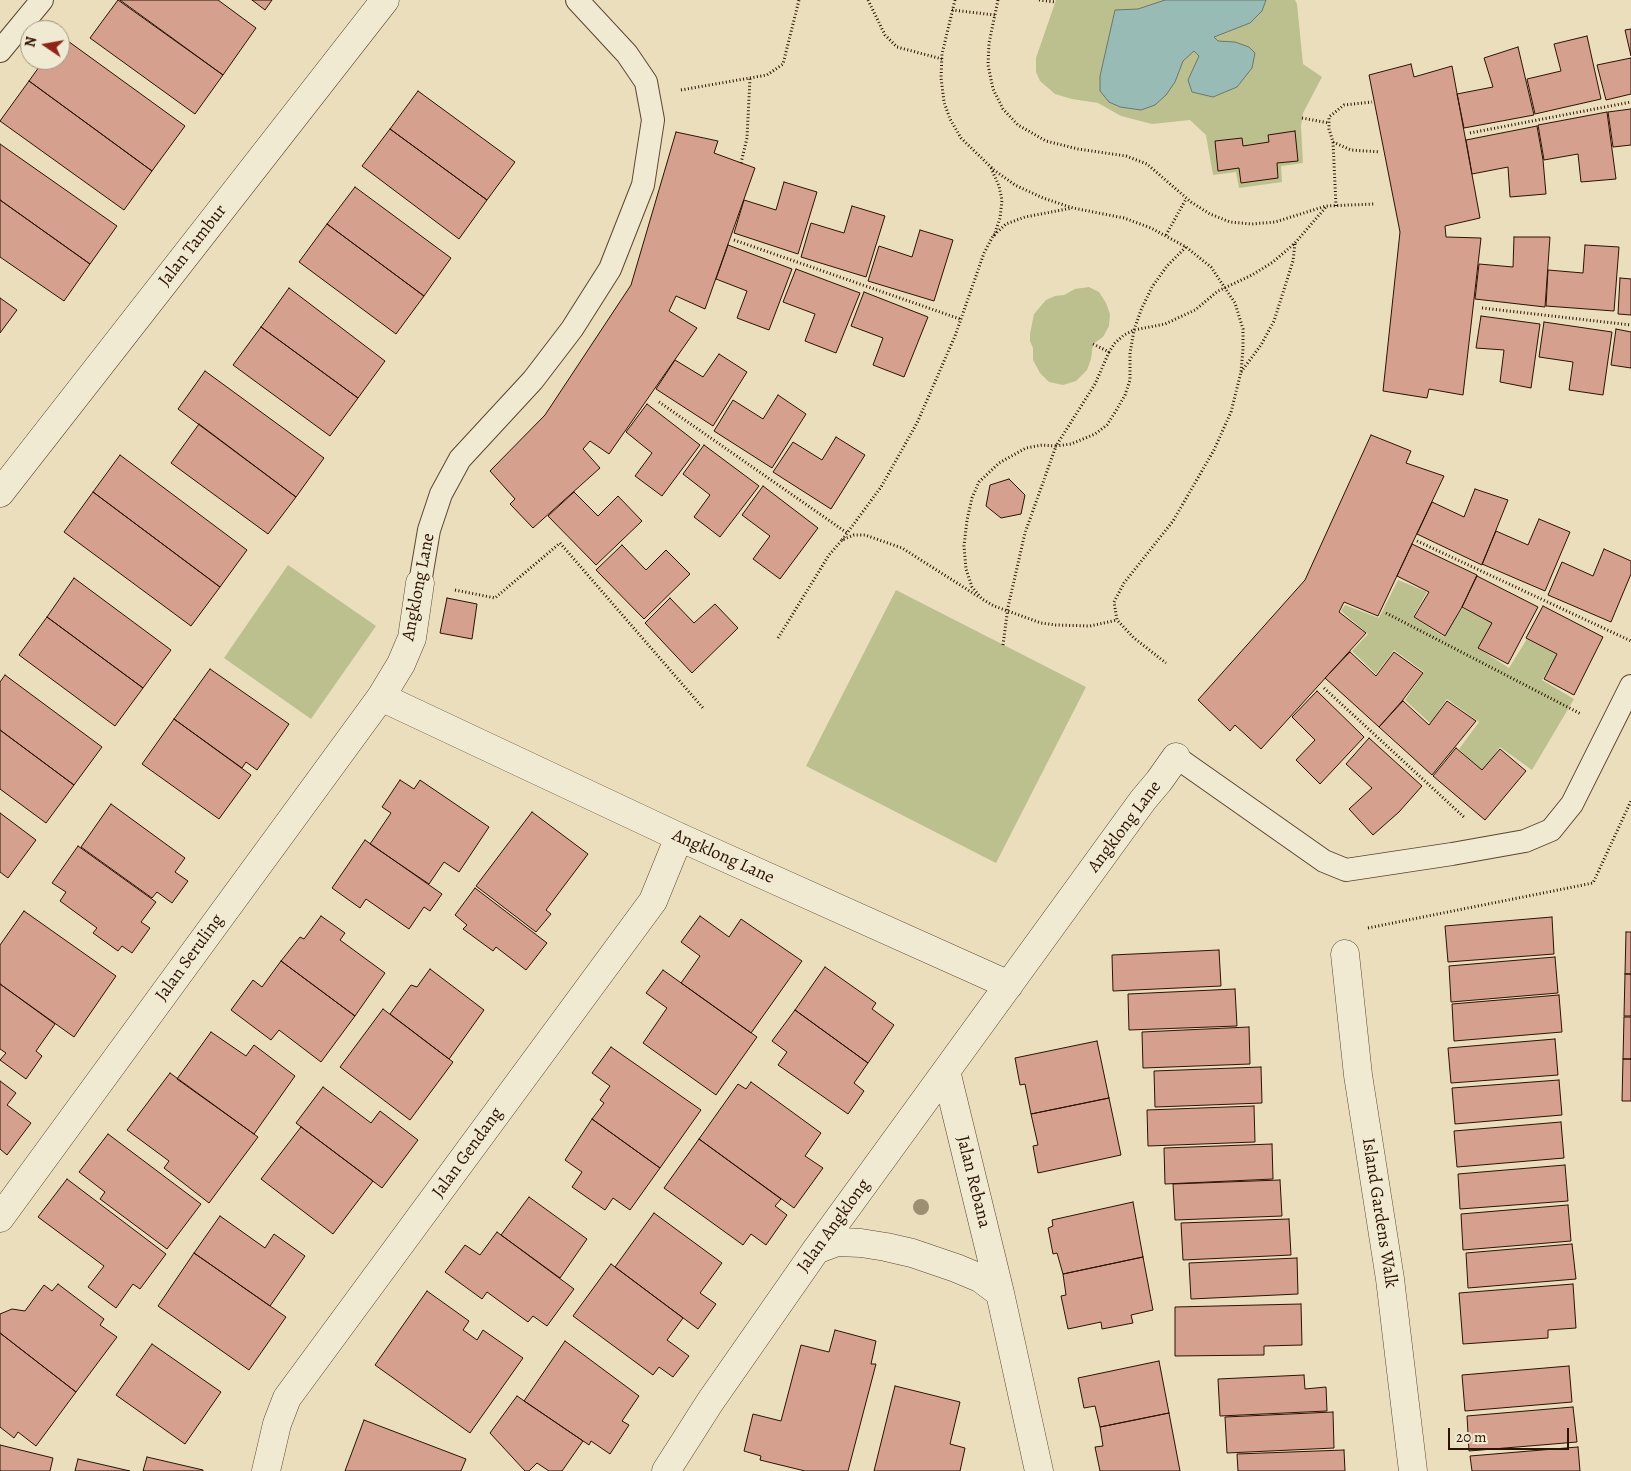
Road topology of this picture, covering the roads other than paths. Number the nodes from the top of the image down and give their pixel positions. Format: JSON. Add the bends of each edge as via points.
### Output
{"nodes":[{"id":1,"x":42,"y":0,"type":"edge"},
{"id":2,"x":385,"y":0,"type":"edge"},
{"id":3,"x":577,"y":0,"type":"edge"},
{"id":4,"x":0,"y":51,"type":"edge"},
{"id":5,"x":0,"y":493,"type":"edge"},
{"id":6,"x":420,"y":583,"type":"joint"},
{"id":7,"x":1631,"y":686,"type":"edge"},
{"id":8,"x":381,"y":698,"type":"junction"},
{"id":9,"x":1176,"y":757,"type":"joint"},
{"id":10,"x":679,"y":837,"type":"junction"},
{"id":11,"x":1346,"y":954,"type":"road end"},
{"id":12,"x":1009,"y":985,"type":"junction"},
{"id":13,"x":946,"y":1071,"type":"junction"},
{"id":14,"x":0,"y":1218,"type":"edge"},
{"id":15,"x":816,"y":1250,"type":"junction"},
{"id":16,"x":1000,"y":1293,"type":"junction"},
{"id":17,"x":266,"y":1471,"type":"edge"},
{"id":18,"x":666,"y":1471,"type":"edge"},
{"id":19,"x":1038,"y":1471,"type":"edge"},
{"id":20,"x":1413,"y":1471,"type":"edge"}],
"edges":[{"from":1,"to":4,"type":"lane"},
{"from":2,"to":5,"type":"street","name":"Jalan Tambur"},
{"from":3,"to":6,"type":"lane","name":"Angklong Lane","via":[[627,54],[646,82],[653,120],[643,185],[610,269],[572,329],[533,380],[460,459],[441,494],[429,530]]},
{"from":6,"to":8,"type":"street","name":"Angklong Lane","via":[[412,638]]},
{"from":7,"to":9,"type":"lane","name":"Angklong Lane","via":[[1572,804],[1551,830],[1525,841],[1346,870],[1324,861]]},
{"from":8,"to":10,"type":"street","name":"Angklong Lane"},
{"from":8,"to":14,"type":"street","name":"Jalan Seruling"},
{"from":9,"to":12,"type":"street","name":"Angklong Lane"},
{"from":10,"to":12,"type":"street","name":"Angklong Lane"},
{"from":10,"to":17,"type":"street","name":"Jalan Gendang","via":[[653,901],[287,1398]]},
{"from":11,"to":20,"type":"street","name":"Island Gardens Walk","via":[[1358,1075],[1390,1278]]},
{"from":12,"to":13,"type":"street","name":"Jalan Angklong"},
{"from":13,"to":15,"type":"street","name":"Jalan Angklong"},
{"from":13,"to":16,"type":"street","name":"Jalan Rebana"},
{"from":15,"to":16,"type":"street","via":[[837,1242],[912,1253],[980,1278]]},
{"from":15,"to":18,"type":"street","name":"Jalan Angklong"},
{"from":16,"to":19,"type":"street","name":"Jalan Rebana"}]}
